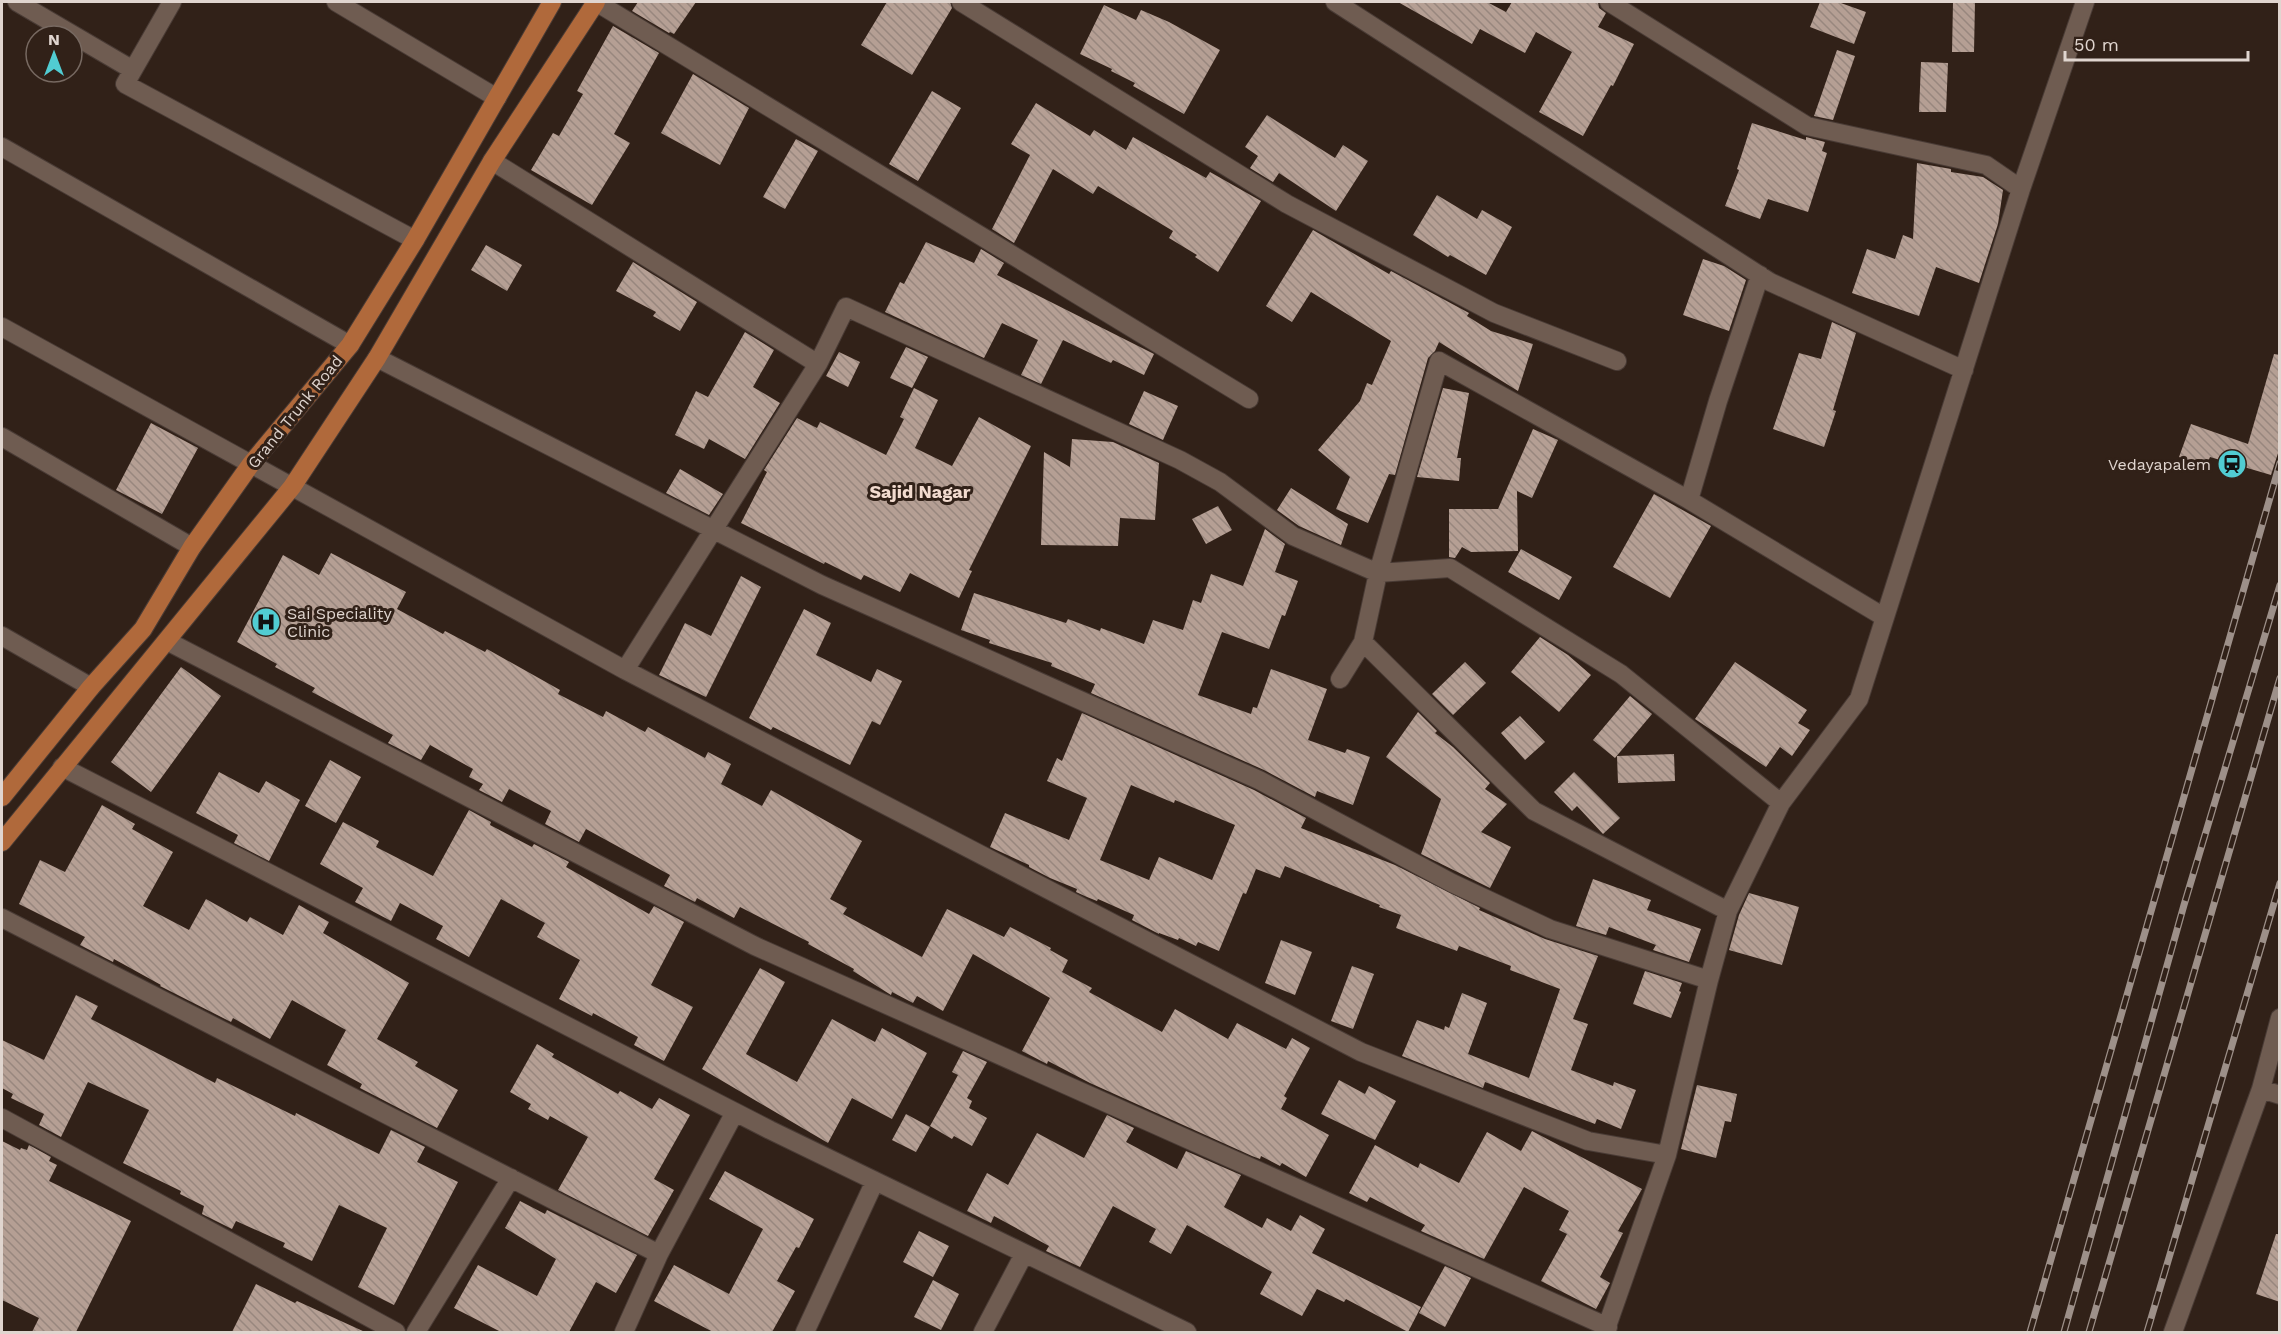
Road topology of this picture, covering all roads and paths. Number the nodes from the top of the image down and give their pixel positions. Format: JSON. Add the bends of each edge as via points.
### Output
{"nodes":[{"id":1,"x":16,"y":2,"type":"edge"},
{"id":2,"x":172,"y":2,"type":"edge"},
{"id":3,"x":336,"y":2,"type":"edge"},
{"id":4,"x":552,"y":2,"type":"edge"},
{"id":5,"x":596,"y":2,"type":"edge"},
{"id":6,"x":961,"y":2,"type":"edge"},
{"id":7,"x":1335,"y":2,"type":"edge"},
{"id":8,"x":1609,"y":2,"type":"edge"},
{"id":9,"x":2085,"y":2,"type":"edge"},
{"id":10,"x":133,"y":70,"type":"junction"},
{"id":11,"x":497,"y":98,"type":"junction"},
{"id":12,"x":2,"y":147,"type":"edge"},
{"id":13,"x":492,"y":160,"type":"junction"},
{"id":14,"x":2021,"y":189,"type":"junction"},
{"id":15,"x":415,"y":240,"type":"junction"},
{"id":16,"x":1760,"y":275,"type":"junction"},
{"id":17,"x":2,"y":327,"type":"edge"},
{"id":18,"x":350,"y":345,"type":"junction"},
{"id":19,"x":377,"y":358,"type":"junction"},
{"id":20,"x":1617,"y":362,"type":"dead end"},
{"id":21,"x":818,"y":364,"type":"junction"},
{"id":22,"x":1964,"y":370,"type":"junction"},
{"id":23,"x":1249,"y":399,"type":"dead end"},
{"id":24,"x":2,"y":437,"type":"edge"},
{"id":25,"x":251,"y":464,"type":"junction"},
{"id":26,"x":292,"y":487,"type":"junction"},
{"id":27,"x":1689,"y":500,"type":"junction"},
{"id":28,"x":713,"y":530,"type":"junction"},
{"id":29,"x":192,"y":547,"type":"junction"},
{"id":30,"x":1378,"y":573,"type":"junction"},
{"id":31,"x":1884,"y":617,"type":"junction"},
{"id":32,"x":2,"y":636,"type":"edge"},
{"id":33,"x":167,"y":641,"type":"junction"},
{"id":34,"x":1363,"y":642,"type":"junction"},
{"id":35,"x":625,"y":670,"type":"junction"},
{"id":36,"x":1340,"y":679,"type":"dead end"},
{"id":37,"x":90,"y":687,"type":"junction"},
{"id":38,"x":62,"y":767,"type":"junction"},
{"id":39,"x":2,"y":797,"type":"edge"},
{"id":40,"x":1781,"y":803,"type":"junction"},
{"id":41,"x":2,"y":843,"type":"edge"},
{"id":42,"x":1728,"y":911,"type":"junction"},
{"id":43,"x":2,"y":918,"type":"edge"},
{"id":44,"x":1709,"y":980,"type":"junction"},
{"id":45,"x":2280,"y":1018,"type":"edge"},
{"id":46,"x":2261,"y":1089,"type":"junction"},
{"id":47,"x":2280,"y":1095,"type":"edge"},
{"id":48,"x":735,"y":1112,"type":"junction"},
{"id":49,"x":2,"y":1118,"type":"edge"},
{"id":50,"x":1667,"y":1155,"type":"junction"},
{"id":51,"x":511,"y":1178,"type":"junction"},
{"id":52,"x":875,"y":1181,"type":"junction"},
{"id":53,"x":659,"y":1254,"type":"junction"},
{"id":54,"x":1024,"y":1254,"type":"junction"},
{"id":55,"x":1606,"y":1330,"type":"edge"},
{"id":56,"x":396,"y":1332,"type":"edge"},
{"id":57,"x":416,"y":1332,"type":"edge"},
{"id":58,"x":624,"y":1332,"type":"edge"},
{"id":59,"x":805,"y":1332,"type":"edge"},
{"id":60,"x":983,"y":1332,"type":"edge"},
{"id":61,"x":1181,"y":1332,"type":"edge"},
{"id":62,"x":2173,"y":1332,"type":"edge"}],
"edges":[{"from":1,"to":10,"type":"street"},
{"from":2,"to":10,"type":"street"},
{"from":3,"to":11,"type":"street"},
{"from":4,"to":11,"type":"main road","name":"Grand Trunk Road"},
{"from":5,"to":13,"type":"main road"},
{"from":5,"to":23,"type":"street"},
{"from":6,"to":20,"type":"street","via":[[1287,204],[1494,313]]},
{"from":7,"to":16,"type":"street"},
{"from":8,"to":14,"type":"street","via":[[1807,126],[1986,165]]},
{"from":9,"to":14,"type":"street"},
{"from":10,"to":15,"type":"street","via":[[125,84]]},
{"from":11,"to":15,"type":"main road","name":"Grand Trunk Road"},
{"from":12,"to":18,"type":"street"},
{"from":13,"to":19,"type":"main road"},
{"from":13,"to":21,"type":"street"},
{"from":14,"to":22,"type":"street"},
{"from":15,"to":18,"type":"main road","name":"Grand Trunk Road"},
{"from":16,"to":22,"type":"street"},
{"from":16,"to":27,"type":"street"},
{"from":17,"to":25,"type":"street"},
{"from":18,"to":25,"type":"main road","name":"Grand Trunk Road"},
{"from":19,"to":26,"type":"main road"},
{"from":19,"to":28,"type":"street"},
{"from":21,"to":28,"type":"street"},
{"from":21,"to":30,"type":"street","via":[[846,307],[1180,460],[1220,482],[1293,536]]},
{"from":22,"to":31,"type":"street"},
{"from":24,"to":29,"type":"street"},
{"from":25,"to":26,"type":"street"},
{"from":25,"to":29,"type":"main road","name":"Grand Trunk Road"},
{"from":26,"to":33,"type":"main road"},
{"from":26,"to":35,"type":"street"},
{"from":27,"to":30,"type":"street","via":[[1439,361]]},
{"from":27,"to":31,"type":"street"},
{"from":28,"to":35,"type":"street"},
{"from":28,"to":44,"type":"street","via":[[822,585],[1259,780],[1452,883],[1550,929]]},
{"from":29,"to":37,"type":"main road","name":"Grand Trunk Road","via":[[143,629]]},
{"from":30,"to":34,"type":"street"},
{"from":30,"to":40,"type":"street","via":[[1450,568],[1621,674]]},
{"from":31,"to":40,"type":"street","via":[[1859,699]]},
{"from":32,"to":37,"type":"street"},
{"from":33,"to":38,"type":"main road"},
{"from":33,"to":55,"type":"street","via":[[754,946]]},
{"from":34,"to":36,"type":"street"},
{"from":34,"to":42,"type":"street","via":[[1534,811]]},
{"from":35,"to":50,"type":"street","via":[[1361,1052],[1588,1142]]},
{"from":37,"to":39,"type":"main road","name":"Grand Trunk Road"},
{"from":38,"to":41,"type":"main road"},
{"from":38,"to":48,"type":"street"},
{"from":40,"to":42,"type":"street"},
{"from":42,"to":44,"type":"street"},
{"from":43,"to":51,"type":"street"},
{"from":44,"to":50,"type":"street"},
{"from":45,"to":46,"type":"street"},
{"from":46,"to":47,"type":"street"},
{"from":46,"to":62,"type":"street"},
{"from":48,"to":52,"type":"street"},
{"from":48,"to":53,"type":"street"},
{"from":49,"to":56,"type":"street"},
{"from":50,"to":55,"type":"street"},
{"from":51,"to":53,"type":"street"},
{"from":51,"to":57,"type":"street"},
{"from":52,"to":54,"type":"street"},
{"from":52,"to":59,"type":"street"},
{"from":53,"to":58,"type":"street"},
{"from":54,"to":60,"type":"street"},
{"from":54,"to":61,"type":"street"}]}
